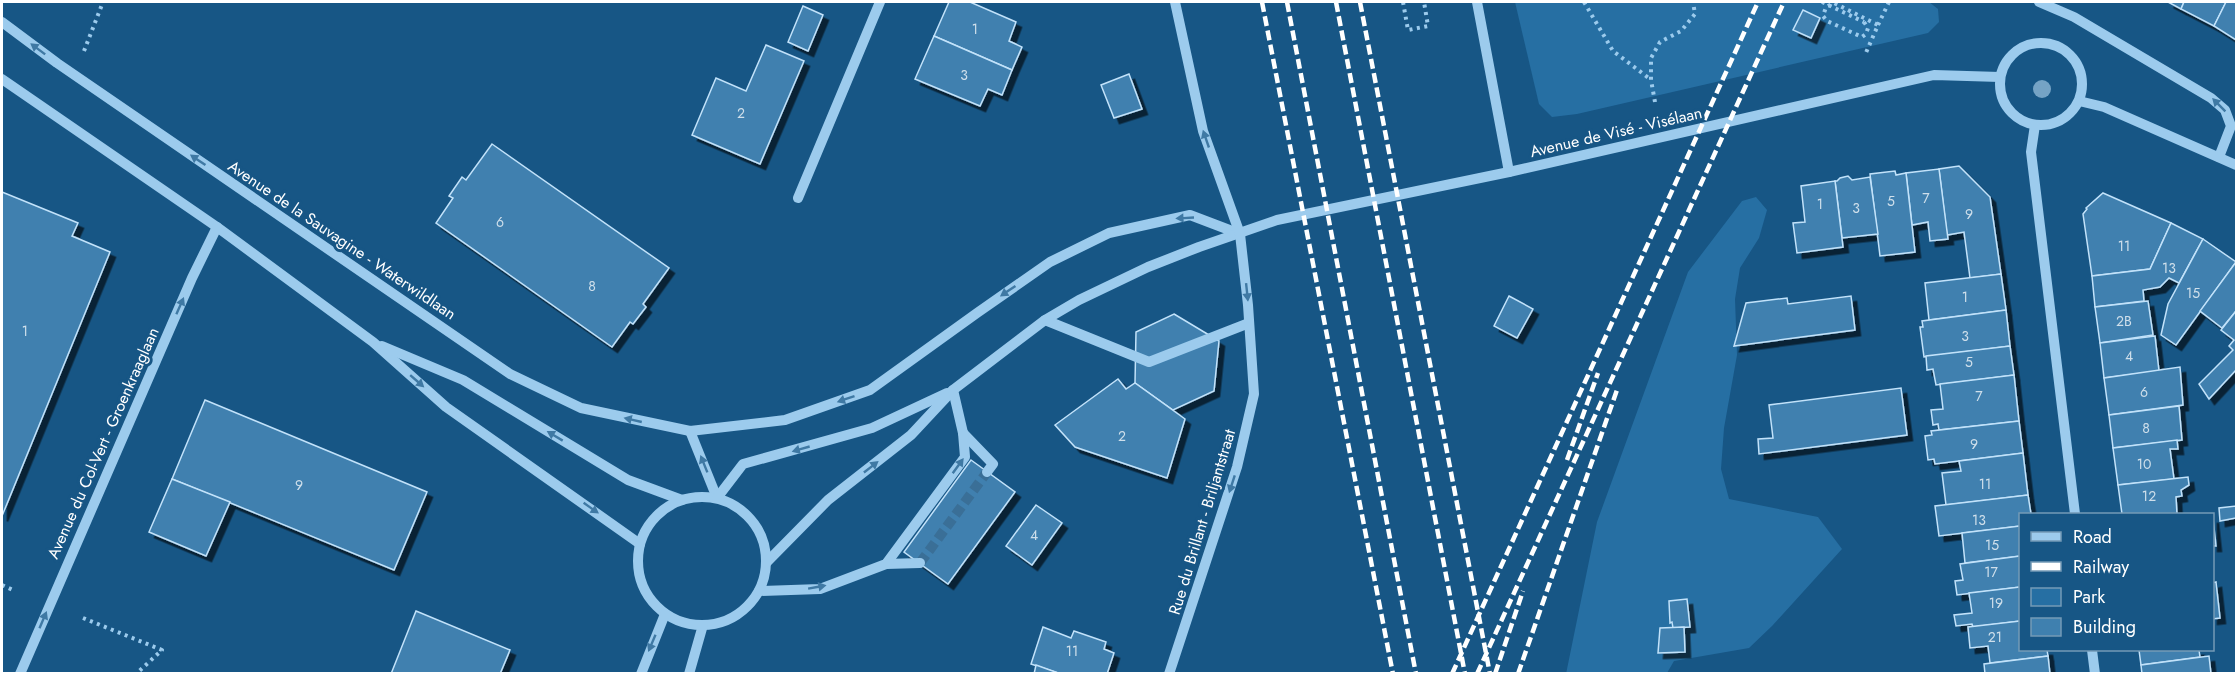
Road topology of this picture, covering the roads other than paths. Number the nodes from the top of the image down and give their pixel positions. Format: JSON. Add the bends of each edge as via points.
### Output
{"nodes":[{"id":1,"x":880,"y":2,"type":"edge"},
{"id":2,"x":1175,"y":2,"type":"edge"},
{"id":3,"x":1477,"y":2,"type":"edge"},
{"id":4,"x":2039,"y":2,"type":"edge"},
{"id":5,"x":2,"y":22,"type":"edge"},
{"id":6,"x":2000,"y":76,"type":"junction"},
{"id":7,"x":2,"y":79,"type":"edge"},
{"id":8,"x":2079,"y":101,"type":"junction"},
{"id":9,"x":2035,"y":125,"type":"junction"},
{"id":10,"x":2219,"y":157,"type":"junction"},
{"id":11,"x":2236,"y":165,"type":"edge"},
{"id":12,"x":1509,"y":172,"type":"junction"},
{"id":13,"x":798,"y":198,"type":"dead end"},
{"id":14,"x":217,"y":227,"type":"junction"},
{"id":15,"x":1240,"y":234,"type":"junction"},
{"id":16,"x":1045,"y":320,"type":"junction"},
{"id":17,"x":1249,"y":323,"type":"junction"},
{"id":18,"x":373,"y":342,"type":"junction"},
{"id":19,"x":953,"y":390,"type":"junction"},
{"id":20,"x":690,"y":431,"type":"junction"},
{"id":21,"x":963,"y":433,"type":"junction"},
{"id":22,"x":987,"y":472,"type":"dead end"},
{"id":23,"x":717,"y":498,"type":"junction"},
{"id":24,"x":682,"y":500,"type":"junction"},
{"id":25,"x":2075,"y":513,"type":"edge"},
{"id":26,"x":640,"y":544,"type":"junction"},
{"id":27,"x":766,"y":563,"type":"junction"},
{"id":28,"x":920,"y":563,"type":"dead end"},
{"id":29,"x":886,"y":564,"type":"junction"},
{"id":30,"x":759,"y":591,"type":"junction"},
{"id":31,"x":665,"y":614,"type":"junction"},
{"id":32,"x":703,"y":625,"type":"junction"},
{"id":33,"x":2092,"y":651,"type":"edge"},
{"id":34,"x":20,"y":674,"type":"edge"},
{"id":35,"x":641,"y":674,"type":"edge"},
{"id":36,"x":689,"y":674,"type":"edge"},
{"id":37,"x":1169,"y":674,"type":"edge"},
{"id":38,"x":2095,"y":674,"type":"edge"}],
"edges":[{"from":1,"to":13,"type":"street"},
{"from":15,"to":2,"type":"street","name":"Rue du Brillant - Briljantstraat","one_way":true,"via":[[1203,131]]},
{"from":3,"to":12,"type":"street"},
{"from":10,"to":4,"type":"street","one_way":true,"via":[[2231,126],[2225,110],[2074,17]]},
{"from":20,"to":5,"type":"street","name":"Avenue de la Sauvagine - Waterwildlaan","one_way":true,"via":[[581,408],[510,374]]},
{"from":6,"to":8,"type":"street","via":[[2005,62],[2016,50],[2030,43],[2046,42],[2061,47],[2081,70],[2083,86]]},
{"from":6,"to":9,"type":"street","via":[[2000,90],[2011,113]]},
{"from":6,"to":12,"type":"street","name":"Avenue de Visé - Visélaan","via":[[1934,75]]},
{"from":7,"to":14,"type":"street"},
{"from":8,"to":9,"type":"street","via":[[2061,120]]},
{"from":8,"to":10,"type":"street","via":[[2104,107]]},
{"from":9,"to":25,"type":"street","via":[[2033,179]]},
{"from":10,"to":11,"type":"street"},
{"from":12,"to":15,"type":"street","name":"Avenue de Visé - Visélaan","via":[[1277,220]]},
{"from":14,"to":18,"type":"street"},
{"from":34,"to":14,"type":"street","name":"Avenue du Col-Vert - Groenkraaglaan","one_way":true},
{"from":15,"to":16,"type":"street","name":"Avenue de Visé - Visélaan","via":[[1148,267]]},
{"from":15,"to":17,"type":"street","name":"Rue du Brillant - Briljantstraat","one_way":true},
{"from":15,"to":20,"type":"street","name":"Avenue de la Sauvagine - Waterwildlaan","one_way":true,"via":[[1190,215],[1109,233],[1050,262],[870,390],[785,420]]},
{"from":16,"to":17,"type":"street","via":[[1149,362]]},
{"from":16,"to":19,"type":"street","name":"Avenue de Visé - Visélaan"},
{"from":17,"to":37,"type":"street","name":"Rue du Brillant - Briljantstraat","one_way":true,"via":[[1254,394],[1201,583]]},
{"from":24,"to":18,"type":"street","one_way":true,"via":[[628,480],[463,380]]},
{"from":18,"to":26,"type":"street","one_way":true,"via":[[446,407]]},
{"from":19,"to":21,"type":"street"},
{"from":19,"to":23,"type":"street","one_way":true,"via":[[872,428],[743,464]]},
{"from":27,"to":19,"type":"street","one_way":true,"via":[[828,500],[911,435]]},
{"from":23,"to":20,"type":"street","one_way":true},
{"from":21,"to":22,"type":"street","via":[[993,464]]},
{"from":29,"to":21,"type":"street","one_way":true,"via":[[965,457]]},
{"from":23,"to":24,"type":"street"},
{"from":23,"to":27,"type":"street","via":[[735,505],[756,526],[764,544]]},
{"from":24,"to":26,"type":"street","via":[[656,516]]},
{"from":26,"to":31,"type":"street","via":[[640,578],[649,598]]},
{"from":27,"to":30,"type":"street"},
{"from":28,"to":29,"type":"street"},
{"from":30,"to":29,"type":"street","one_way":true,"via":[[820,589]]},
{"from":30,"to":32,"type":"street","via":[[739,613],[722,622]]},
{"from":31,"to":32,"type":"street"},
{"from":31,"to":35,"type":"street","one_way":true},
{"from":32,"to":36,"type":"street"},
{"from":33,"to":38,"type":"street"}]}
